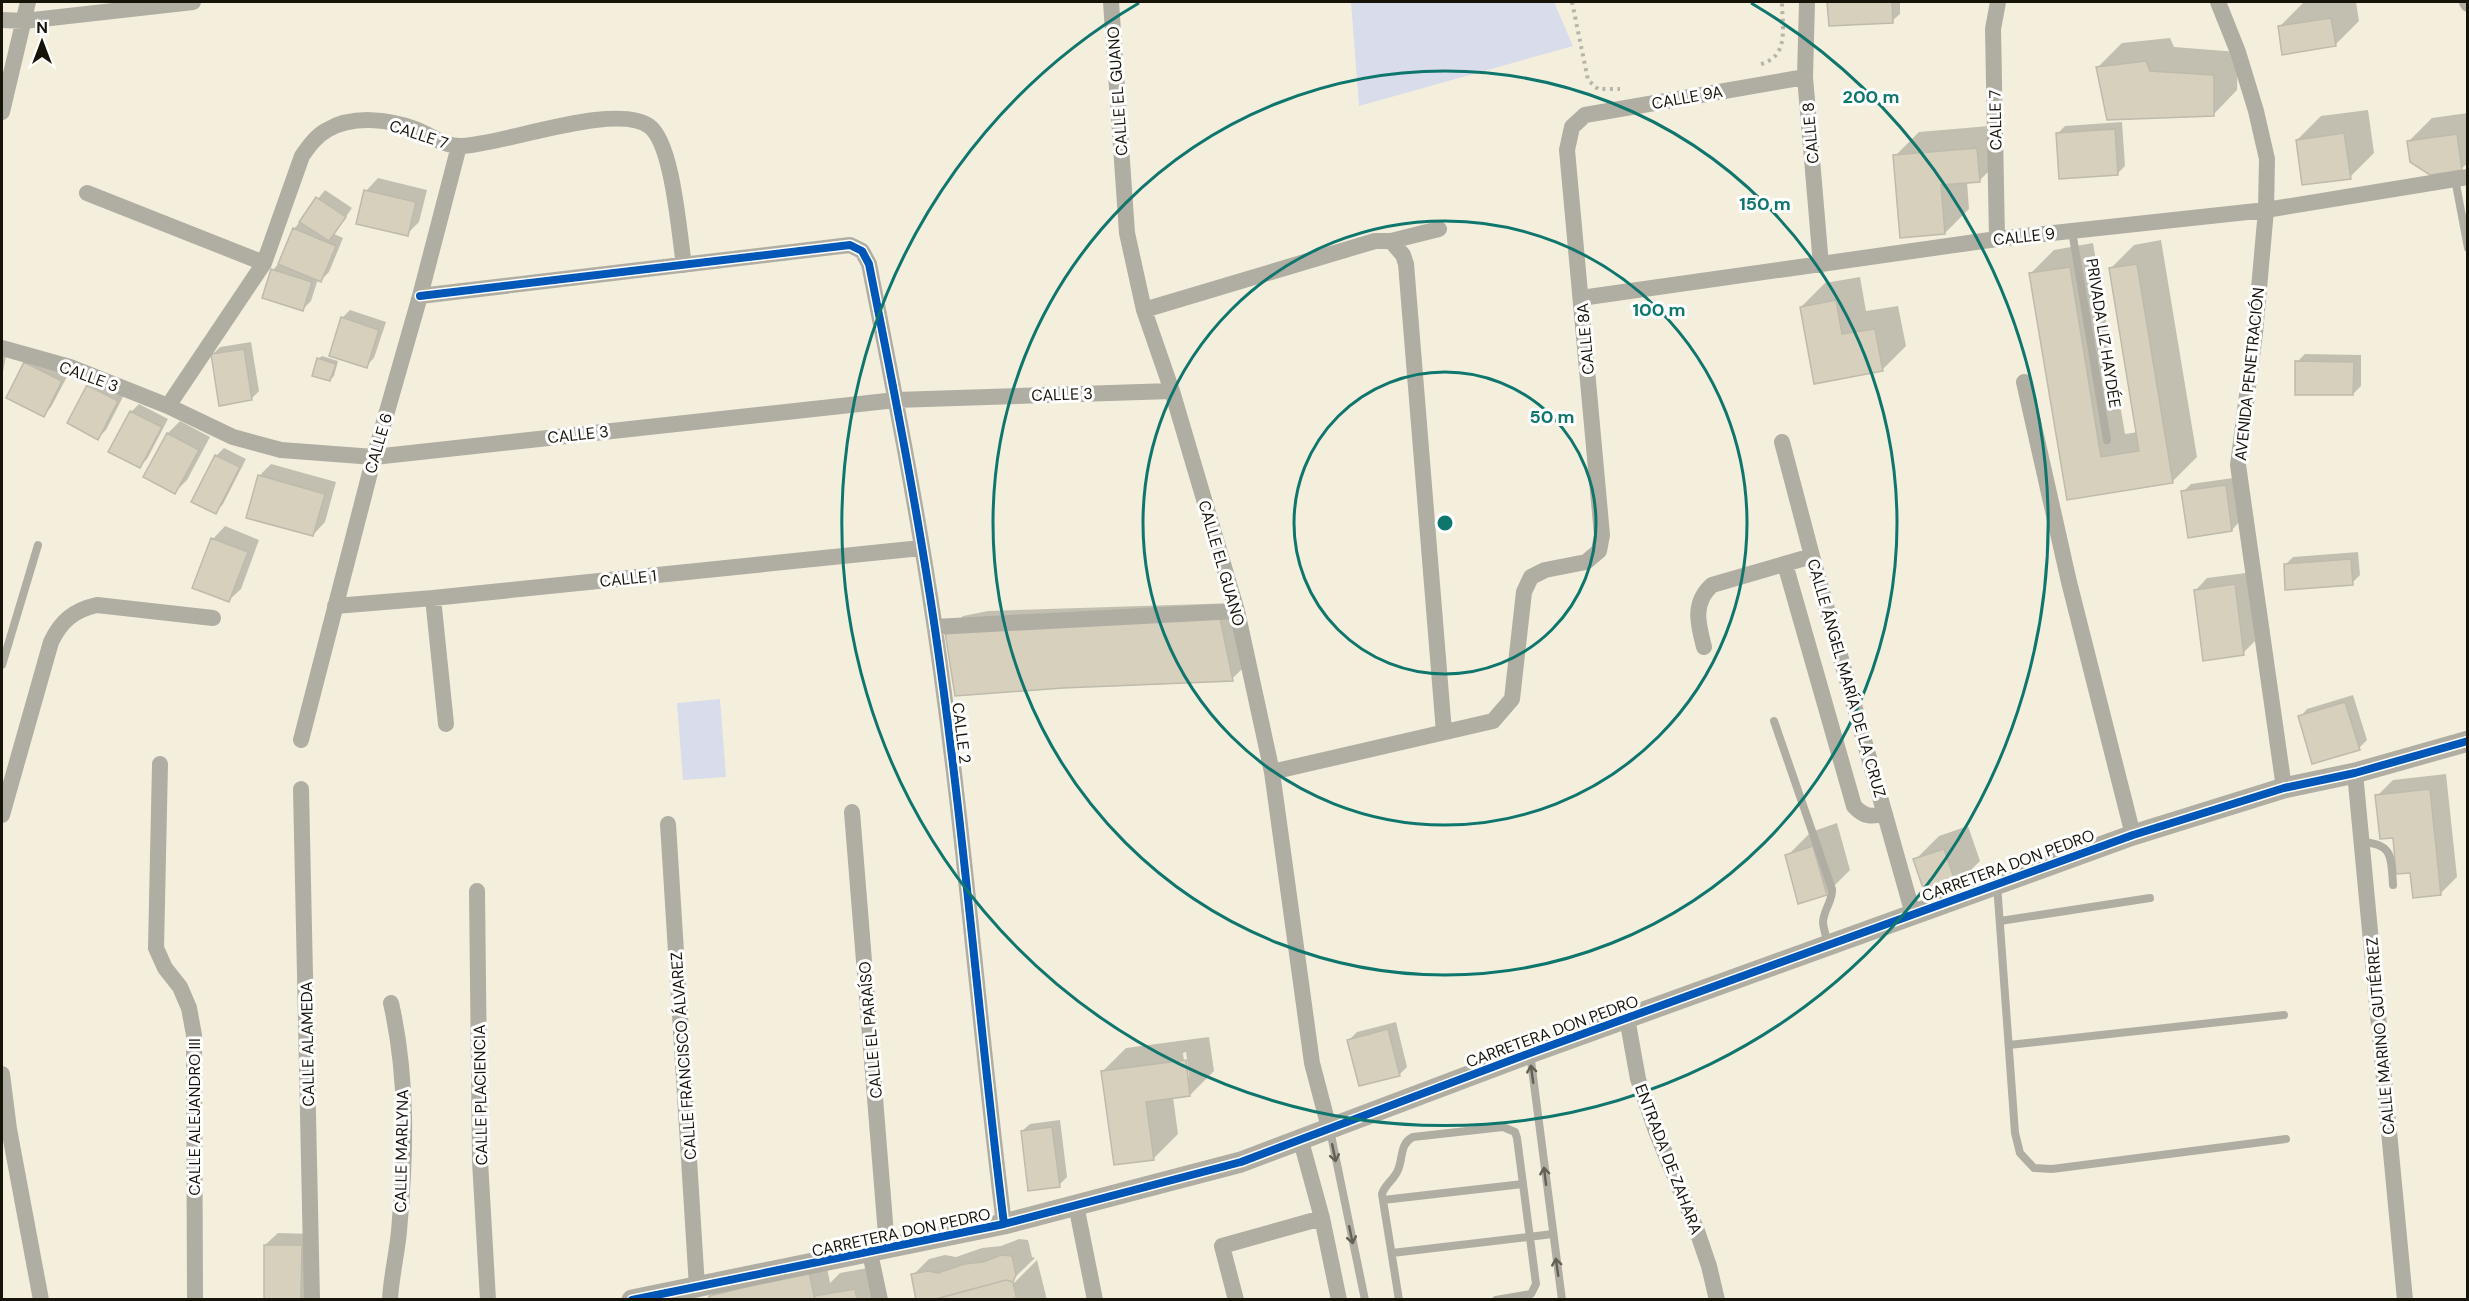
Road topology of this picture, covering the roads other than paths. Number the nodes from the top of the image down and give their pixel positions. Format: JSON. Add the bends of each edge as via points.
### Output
{"nodes":[{"id":1,"x":28,"y":2,"type":"edge"},
{"id":2,"x":193,"y":2,"type":"edge"},
{"id":3,"x":1111,"y":2,"type":"edge"},
{"id":4,"x":1807,"y":2,"type":"edge"},
{"id":5,"x":1998,"y":2,"type":"edge"},
{"id":6,"x":2218,"y":2,"type":"edge"},
{"id":7,"x":2,"y":20,"type":"edge"},
{"id":8,"x":24,"y":21,"type":"junction"},
{"id":9,"x":1805,"y":77,"type":"junction"},
{"id":10,"x":2,"y":112,"type":"edge"},
{"id":11,"x":1572,"y":127,"type":"joint"},
{"id":12,"x":459,"y":146,"type":"junction"},
{"id":13,"x":2461,"y":178,"type":"edge"},
{"id":14,"x":87,"y":193,"type":"dead end"},
{"id":15,"x":2266,"y":210,"type":"junction"},
{"id":16,"x":1439,"y":229,"type":"dead end"},
{"id":17,"x":2072,"y":231,"type":"junction"},
{"id":18,"x":1997,"y":238,"type":"junction"},
{"id":19,"x":1391,"y":241,"type":"junction"},
{"id":20,"x":2468,"y":248,"type":"edge"},
{"id":21,"x":264,"y":263,"type":"junction"},
{"id":22,"x":684,"y":265,"type":"junction"},
{"id":23,"x":1821,"y":265,"type":"junction"},
{"id":24,"x":420,"y":296,"type":"junction"},
{"id":25,"x":1581,"y":298,"type":"junction"},
{"id":26,"x":1144,"y":310,"type":"junction"},
{"id":27,"x":2,"y":348,"type":"edge"},
{"id":28,"x":2024,"y":382,"type":"dead end"},
{"id":29,"x":1172,"y":391,"type":"junction"},
{"id":30,"x":896,"y":400,"type":"junction"},
{"id":31,"x":168,"y":406,"type":"junction"},
{"id":32,"x":2107,"y":440,"type":"dead end"},
{"id":33,"x":1782,"y":442,"type":"dead end"},
{"id":34,"x":374,"y":457,"type":"junction"},
{"id":35,"x":38,"y":545,"type":"dead end"},
{"id":36,"x":921,"y":548,"type":"junction"},
{"id":37,"x":1812,"y":556,"type":"junction"},
{"id":38,"x":1785,"y":564,"type":"junction"},
{"id":39,"x":433,"y":598,"type":"junction"},
{"id":40,"x":335,"y":606,"type":"junction"},
{"id":41,"x":1237,"y":611,"type":"junction"},
{"id":42,"x":213,"y":618,"type":"dead end"},
{"id":43,"x":935,"y":627,"type":"junction"},
{"id":44,"x":1704,"y":647,"type":"dead end"},
{"id":45,"x":2,"y":665,"type":"edge"},
{"id":46,"x":1774,"y":721,"type":"dead end"},
{"id":47,"x":446,"y":724,"type":"dead end"},
{"id":48,"x":1444,"y":732,"type":"junction"},
{"id":49,"x":301,"y":740,"type":"dead end"},
{"id":50,"x":2468,"y":741,"type":"edge"},
{"id":51,"x":160,"y":764,"type":"dead end"},
{"id":52,"x":1272,"y":772,"type":"junction"},
{"id":53,"x":2355,"y":773,"type":"junction"},
{"id":54,"x":7,"y":775,"type":"edge"},
{"id":55,"x":2284,"y":788,"type":"junction"},
{"id":56,"x":301,"y":789,"type":"dead end"},
{"id":57,"x":852,"y":812,"type":"dead end"},
{"id":58,"x":1885,"y":814,"type":"junction"},
{"id":59,"x":2,"y":815,"type":"edge"},
{"id":60,"x":668,"y":824,"type":"dead end"},
{"id":61,"x":2133,"y":835,"type":"junction"},
{"id":62,"x":2362,"y":842,"type":"junction"},
{"id":63,"x":1997,"y":884,"type":"junction"},
{"id":64,"x":2393,"y":885,"type":"dead end"},
{"id":65,"x":477,"y":891,"type":"dead end"},
{"id":66,"x":2150,"y":898,"type":"dead end"},
{"id":67,"x":1913,"y":914,"type":"junction"},
{"id":68,"x":2000,"y":921,"type":"junction"},
{"id":69,"x":1828,"y":944,"type":"junction"},
{"id":70,"x":391,"y":1003,"type":"dead end"},
{"id":71,"x":2284,"y":1015,"type":"dead end"},
{"id":72,"x":1627,"y":1018,"type":"junction"},
{"id":73,"x":2009,"y":1046,"type":"junction"},
{"id":74,"x":1530,"y":1053,"type":"junction"},
{"id":75,"x":2,"y":1074,"type":"edge"},
{"id":76,"x":1329,"y":1128,"type":"junction"},
{"id":77,"x":5,"y":1129,"type":"edge"},
{"id":78,"x":2286,"y":1139,"type":"dead end"},
{"id":79,"x":1301,"y":1141,"type":"junction"},
{"id":80,"x":1523,"y":1184,"type":"junction"},
{"id":81,"x":1383,"y":1200,"type":"junction"},
{"id":82,"x":1076,"y":1205,"type":"junction"},
{"id":83,"x":1322,"y":1218,"type":"junction"},
{"id":84,"x":1004,"y":1224,"type":"junction"},
{"id":85,"x":1553,"y":1234,"type":"junction"},
{"id":86,"x":1530,"y":1237,"type":"junction"},
{"id":87,"x":879,"y":1250,"type":"junction"},
{"id":88,"x":1392,"y":1253,"type":"junction"},
{"id":89,"x":698,"y":1287,"type":"junction"},
{"id":90,"x":41,"y":1299,"type":"edge"},
{"id":91,"x":195,"y":1299,"type":"edge"},
{"id":92,"x":312,"y":1299,"type":"edge"},
{"id":93,"x":390,"y":1299,"type":"edge"},
{"id":94,"x":488,"y":1299,"type":"edge"},
{"id":95,"x":632,"y":1299,"type":"edge"},
{"id":96,"x":880,"y":1299,"type":"edge"},
{"id":97,"x":1095,"y":1299,"type":"edge"},
{"id":98,"x":1236,"y":1299,"type":"edge"},
{"id":99,"x":1340,"y":1299,"type":"edge"},
{"id":100,"x":1365,"y":1299,"type":"edge"},
{"id":101,"x":1400,"y":1299,"type":"edge"},
{"id":102,"x":1496,"y":1299,"type":"edge"},
{"id":103,"x":1562,"y":1299,"type":"edge"},
{"id":104,"x":1716,"y":1299,"type":"edge"},
{"id":105,"x":2404,"y":1299,"type":"edge"}],
"edges":[{"from":1,"to":8,"type":"street"},
{"from":2,"to":8,"type":"street"},
{"from":3,"to":26,"type":"street","name":"CALLE EL GUANO","via":[[1126,233]]},
{"from":4,"to":9,"type":"street","name":"CALLE 8"},
{"from":5,"to":18,"type":"street","name":"CALLE 7","via":[[1993,29]]},
{"from":6,"to":15,"type":"street","name":"AVENIDA PENETRACIÓN","via":[[2259,120],[2267,159]]},
{"from":7,"to":8,"type":"street"},
{"from":8,"to":10,"type":"street"},
{"from":9,"to":11,"type":"street","name":"CALLE 9A","via":[[1585,115]]},
{"from":9,"to":23,"type":"street","name":"CALLE 8"},
{"from":11,"to":25,"type":"street","name":"CALLE 8A","via":[[1567,150]]},
{"from":12,"to":21,"type":"street","name":"CALLE 7","via":[[442,143],[396,123],[344,123],[327,130],[312,141],[302,156]]},
{"from":12,"to":22,"type":"street","name":"CALLE 7","via":[[617,118],[635,119],[649,126],[660,137],[667,155]]},
{"from":12,"to":24,"type":"street","name":"CALLE 6"},
{"from":13,"to":15,"type":"street","name":"CALLE 9"},
{"from":13,"to":20,"type":"lane"},
{"from":14,"to":21,"type":"street"},
{"from":15,"to":17,"type":"street","name":"CALLE 9"},
{"from":15,"to":55,"type":"street","name":"AVENIDA PENETRACIÓN","via":[[2238,465]]},
{"from":16,"to":19,"type":"street"},
{"from":17,"to":18,"type":"street","name":"CALLE 9"},
{"from":17,"to":32,"type":"lane","name":"PRIVADA LIZ HAYDÉE"},
{"from":18,"to":23,"type":"street","name":"CALLE 9"},
{"from":19,"to":26,"type":"street","via":[[1375,241]]},
{"from":19,"to":48,"type":"street","via":[[1406,264]]},
{"from":21,"to":31,"type":"street","name":"CALLE 7"},
{"from":22,"to":24,"type":"street"},
{"from":22,"to":30,"type":"street","name":"CALLE 2","via":[[850,245],[862,251],[869,264]]},
{"from":23,"to":25,"type":"street","name":"CALLE 9"},
{"from":24,"to":34,"type":"street","name":"CALLE 6"},
{"from":25,"to":48,"type":"street","name":"CALLE 8A","via":[[1602,535],[1599,551],[1586,562],[1545,570],[1531,577],[1524,592],[1512,699],[1493,721]]},
{"from":26,"to":29,"type":"street","name":"CALLE EL GUANO"},
{"from":27,"to":31,"type":"street","name":"CALLE 3","via":[[70,367]]},
{"from":28,"to":61,"type":"street","via":[[2069,582]]},
{"from":29,"to":30,"type":"street","name":"CALLE 3"},
{"from":29,"to":41,"type":"street","name":"CALLE EL GUANO"},
{"from":30,"to":34,"type":"street","name":"CALLE 3"},
{"from":30,"to":36,"type":"street","name":"CALLE 2"},
{"from":31,"to":34,"type":"street","name":"CALLE 3","via":[[233,436],[281,450]]},
{"from":33,"to":37,"type":"street","name":"CALLE ÁNGEL MARÍA DE LA CRUZ"},
{"from":34,"to":40,"type":"street","name":"CALLE 6"},
{"from":35,"to":45,"type":"lane"},
{"from":36,"to":39,"type":"street","name":"CALLE 1"},
{"from":36,"to":43,"type":"street","name":"CALLE 2"},
{"from":37,"to":38,"type":"street"},
{"from":37,"to":58,"type":"street","name":"CALLE ÁNGEL MARÍA DE LA CRUZ"},
{"from":38,"to":44,"type":"street","via":[[1712,585],[1705,591],[1697,610]]},
{"from":38,"to":58,"type":"street","via":[[1854,806],[1870,817]]},
{"from":39,"to":40,"type":"street","name":"CALLE 1"},
{"from":39,"to":47,"type":"street"},
{"from":40,"to":49,"type":"street","name":"CALLE 6"},
{"from":41,"to":43,"type":"street"},
{"from":41,"to":52,"type":"street","name":"CALLE EL GUANO"},
{"from":42,"to":54,"type":"street","via":[[97,605],[69,616],[57,628],[51,642]]},
{"from":43,"to":84,"type":"street","name":"CALLE 2"},
{"from":46,"to":69,"type":"lane","via":[[1832,889],[1833,898],[1823,923]]},
{"from":48,"to":52,"type":"street"},
{"from":50,"to":53,"type":"street","name":"CARRETERA DON PEDRO"},
{"from":51,"to":91,"type":"street","name":"CALLE ALEJANDRO III","via":[[156,948],[180,987],[194,1035]]},
{"from":52,"to":76,"type":"street","name":"CALLE EL GUANO","via":[[1312,1063]]},
{"from":53,"to":55,"type":"street","name":"CARRETERA DON PEDRO"},
{"from":53,"to":62,"type":"street","name":"CALLE MARINO GUTIÉRREZ"},
{"from":54,"to":59,"type":"street"},
{"from":55,"to":61,"type":"street","name":"CARRETERA DON PEDRO"},
{"from":56,"to":92,"type":"street","name":"CALLE ALAMEDA"},
{"from":57,"to":87,"type":"street","name":"CALLE EL PARAÍSO"},
{"from":58,"to":67,"type":"street","name":"CALLE ÁNGEL MARÍA DE LA CRUZ"},
{"from":60,"to":89,"type":"street","name":"CALLE FRANCISCO ÁLVAREZ"},
{"from":61,"to":63,"type":"street","name":"CARRETERA DON PEDRO"},
{"from":62,"to":64,"type":"lane","via":[[2384,846],[2391,857]]},
{"from":62,"to":105,"type":"street","name":"CALLE MARINO GUTIÉRREZ"},
{"from":63,"to":67,"type":"street","name":"CARRETERA DON PEDRO"},
{"from":63,"to":68,"type":"lane"},
{"from":65,"to":94,"type":"street","name":"CALLE PLACIENCIA","via":[[480,1161]]},
{"from":66,"to":68,"type":"lane"},
{"from":67,"to":69,"type":"street","name":"CARRETERA DON PEDRO"},
{"from":68,"to":73,"type":"lane"},
{"from":69,"to":72,"type":"street","name":"CARRETERA DON PEDRO"},
{"from":70,"to":93,"type":"street","name":"CALLE MARLYNA","via":[[404,1092],[403,1175]]},
{"from":71,"to":73,"type":"lane"},
{"from":72,"to":74,"type":"street","name":"CARRETERA DON PEDRO"},
{"from":72,"to":104,"type":"street","name":"ENTRADA DE ZAHARA","via":[[1638,1079],[1697,1231]]},
{"from":73,"to":78,"type":"lane","via":[[2015,1133],[2020,1153],[2034,1168],[2052,1169]]},
{"from":74,"to":76,"type":"street","name":"CARRETERA DON PEDRO"},
{"from":85,"to":74,"type":"lane","one_way":true},
{"from":75,"to":77,"type":"street"},
{"from":76,"to":79,"type":"street","name":"CARRETERA DON PEDRO"},
{"from":76,"to":100,"type":"lane","one_way":true},
{"from":77,"to":90,"type":"street"},
{"from":79,"to":82,"type":"street","name":"CARRETERA DON PEDRO","via":[[1242,1162]]},
{"from":79,"to":83,"type":"street"},
{"from":80,"to":81,"type":"lane"},
{"from":80,"to":81,"type":"lane","via":[[1515,1132],[1492,1128],[1407,1140],[1397,1172],[1383,1190]]},
{"from":80,"to":86,"type":"lane"},
{"from":81,"to":88,"type":"lane"},
{"from":82,"to":84,"type":"street","name":"CARRETERA DON PEDRO"},
{"from":82,"to":97,"type":"street"},
{"from":83,"to":98,"type":"street","via":[[1222,1246]]},
{"from":83,"to":99,"type":"street"},
{"from":84,"to":87,"type":"street","name":"CARRETERA DON PEDRO"},
{"from":85,"to":86,"type":"lane"},
{"from":103,"to":85,"type":"lane","one_way":true},
{"from":86,"to":88,"type":"lane"},
{"from":86,"to":102,"type":"lane","via":[[1535,1290],[1524,1296]]},
{"from":87,"to":89,"type":"street","name":"CARRETERA DON PEDRO"},
{"from":87,"to":96,"type":"street","name":"CALLE EL PARAÍSO"},
{"from":88,"to":101,"type":"lane"},
{"from":89,"to":95,"type":"street","name":"CARRETERA DON PEDRO"}]}
